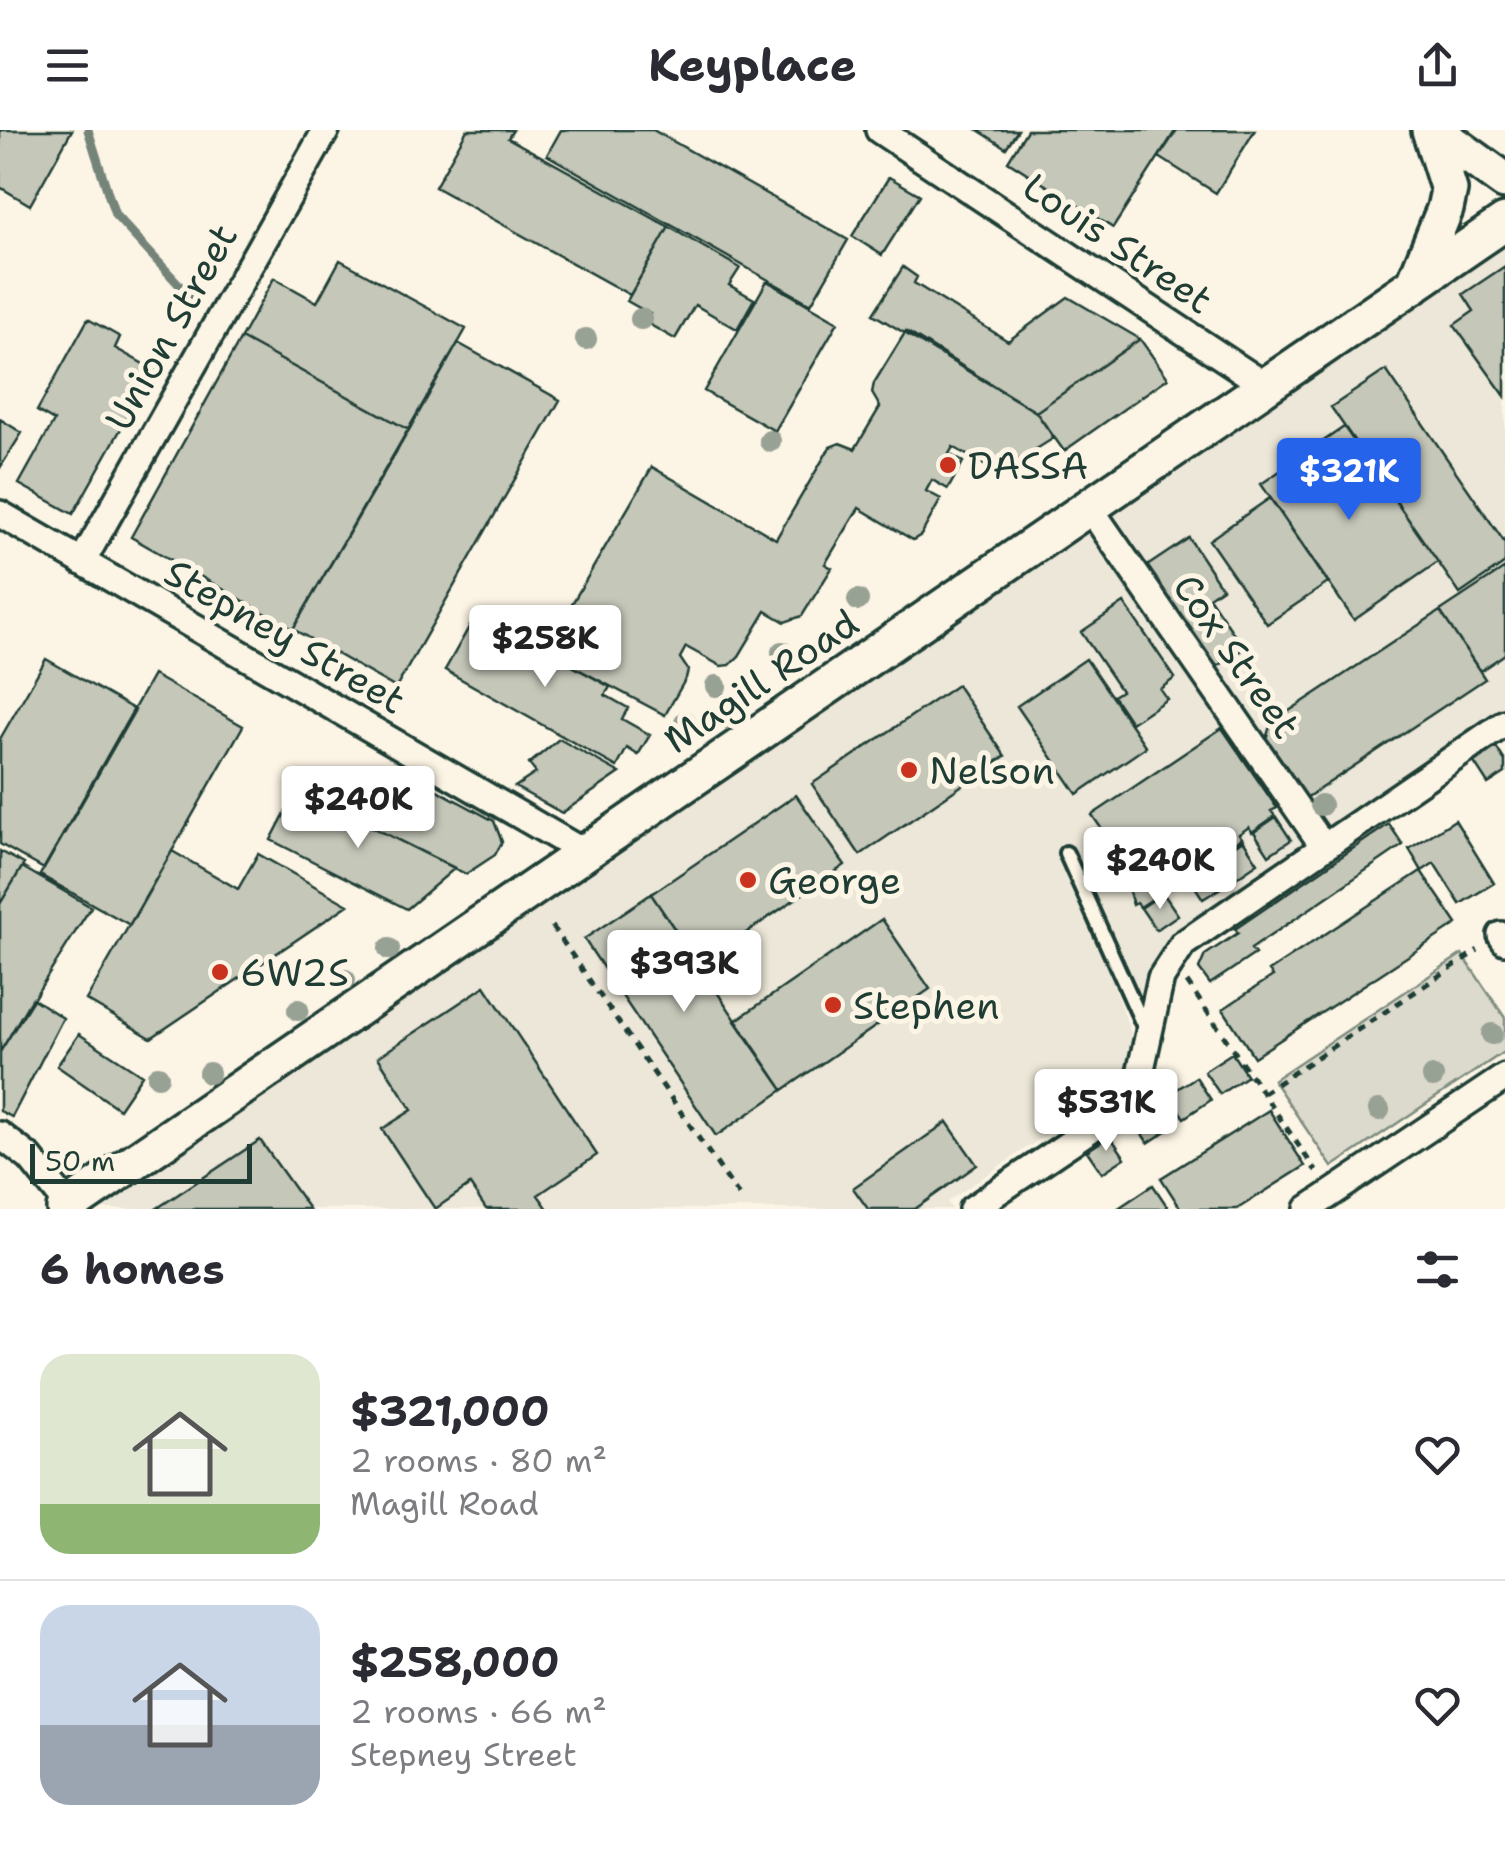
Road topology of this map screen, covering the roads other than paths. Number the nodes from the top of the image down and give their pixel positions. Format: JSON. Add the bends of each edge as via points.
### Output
{"nodes":[{"id":1,"x":326,"y":130,"type":"edge"},
{"id":2,"x":879,"y":130,"type":"edge"},
{"id":3,"x":1432,"y":130,"type":"edge"},
{"id":4,"x":1505,"y":180,"type":"edge"},
{"id":5,"x":1505,"y":222,"type":"edge"},
{"id":6,"x":1414,"y":285,"type":"junction"},
{"id":7,"x":1266,"y":386,"type":"junction"},
{"id":8,"x":1088,"y":507,"type":"junction"},
{"id":9,"x":0,"y":514,"type":"edge"},
{"id":10,"x":82,"y":562,"type":"junction"},
{"id":11,"x":1505,"y":723,"type":"edge"},
{"id":12,"x":1324,"y":847,"type":"junction"},
{"id":13,"x":585,"y":853,"type":"junction"},
{"id":14,"x":1066,"y":854,"type":"dead end"},
{"id":15,"x":1149,"y":1038,"type":"junction"},
{"id":16,"x":1505,"y":1077,"type":"edge"},
{"id":17,"x":0,"y":1135,"type":"edge"},
{"id":18,"x":69,"y":1208,"type":"edge"},
{"id":19,"x":972,"y":1209,"type":"edge"},
{"id":20,"x":1308,"y":1209,"type":"edge"}],
"edges":[{"from":1,"to":10,"type":"street","name":"Union Street"},
{"from":2,"to":7,"type":"street","name":"Louis Street"},
{"from":3,"to":4,"type":"main road"},
{"from":3,"to":6,"type":"main road","via":[[1449,190]]},
{"from":5,"to":6,"type":"main road","name":"Magill Road"},
{"from":6,"to":7,"type":"main road","name":"Magill Road"},
{"from":7,"to":8,"type":"main road","name":"Magill Road"},
{"from":8,"to":12,"type":"street","name":"Cox Street"},
{"from":8,"to":13,"type":"main road","name":"Magill Road"},
{"from":9,"to":10,"type":"street","name":"Stepney Street"},
{"from":10,"to":13,"type":"street","name":"Stepney Street"},
{"from":11,"to":12,"type":"street"},
{"from":12,"to":15,"type":"street","via":[[1183,944],[1161,978]]},
{"from":13,"to":18,"type":"main road","name":"Magill Road"},
{"from":14,"to":15,"type":"lane"},
{"from":15,"to":19,"type":"street","via":[[1136,1092],[1124,1105]]},
{"from":16,"to":20,"type":"street"},
{"from":17,"to":18,"type":"street","via":[[30,1158]]}]}
